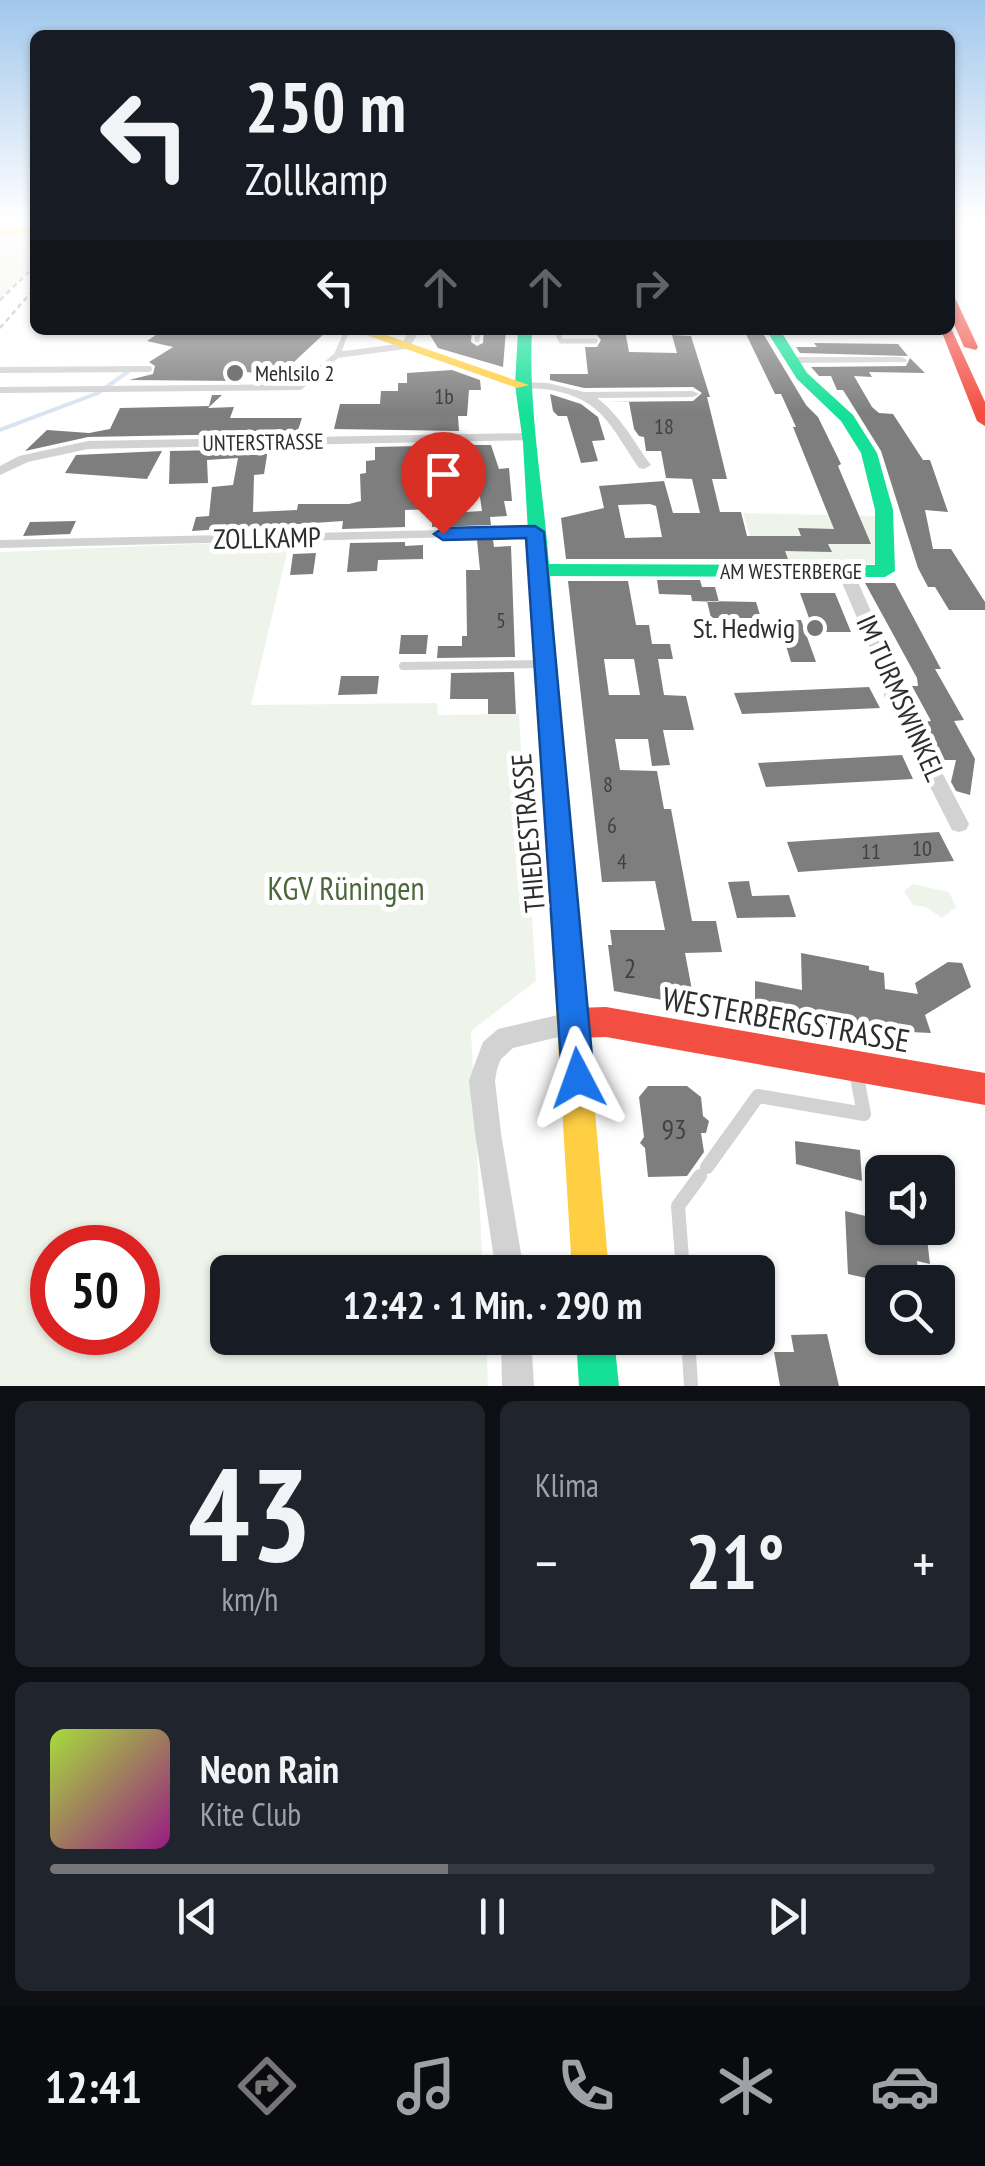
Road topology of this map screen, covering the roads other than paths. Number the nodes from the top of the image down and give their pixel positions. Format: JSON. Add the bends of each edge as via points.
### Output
{"nodes":[{"id":1,"x":955,"y":311,"type":"edge"},
{"id":2,"x":345,"y":335,"type":"edge"},
{"id":3,"x":478,"y":335,"type":"edge"},
{"id":4,"x":525,"y":335,"type":"edge"},
{"id":5,"x":559,"y":335,"type":"edge"},
{"id":6,"x":776,"y":335,"type":"edge"},
{"id":7,"x":950,"y":335,"type":"edge"},
{"id":8,"x":407,"y":338,"type":"edge"},
{"id":9,"x":477,"y":340,"type":"dead end"},
{"id":10,"x":595,"y":341,"type":"dead end"},
{"id":11,"x":337,"y":355,"type":"junction"},
{"id":12,"x":790,"y":360,"type":"junction"},
{"id":13,"x":902,"y":360,"type":"dead end"},
{"id":14,"x":20,"y":369,"type":"junction"},
{"id":15,"x":146,"y":369,"type":"dead end"},
{"id":16,"x":0,"y":370,"type":"edge"},
{"id":17,"x":985,"y":378,"type":"edge"},
{"id":18,"x":522,"y":385,"type":"junction"},
{"id":19,"x":2,"y":390,"type":"edge"},
{"id":20,"x":693,"y":394,"type":"dead end"},
{"id":21,"x":584,"y":395,"type":"junction"},
{"id":22,"x":985,"y":422,"type":"edge"},
{"id":23,"x":530,"y":436,"type":"junction"},
{"id":24,"x":644,"y":465,"type":"dead end"},
{"id":25,"x":0,"y":471,"type":"edge"},
{"id":26,"x":535,"y":532,"type":"junction"},
{"id":27,"x":0,"y":544,"type":"edge"},
{"id":28,"x":539,"y":570,"type":"junction"},
{"id":29,"x":845,"y":571,"type":"junction"},
{"id":30,"x":545,"y":664,"type":"junction"},
{"id":31,"x":403,"y":666,"type":"dead end"},
{"id":32,"x":958,"y":824,"type":"dead end"},
{"id":33,"x":574,"y":1023,"type":"junction"},
{"id":34,"x":854,"y":1064,"type":"junction"},
{"id":35,"x":985,"y":1089,"type":"edge"},
{"id":36,"x":507,"y":1255,"type":"edge"},
{"id":37,"x":590,"y":1255,"type":"edge"},
{"id":38,"x":682,"y":1255,"type":"edge"},
{"id":39,"x":517,"y":1355,"type":"edge"},
{"id":40,"x":596,"y":1355,"type":"edge"},
{"id":41,"x":689,"y":1355,"type":"edge"},
{"id":42,"x":518,"y":1386,"type":"edge"},
{"id":43,"x":599,"y":1386,"type":"edge"},
{"id":44,"x":692,"y":1386,"type":"edge"}],
"edges":[{"from":1,"to":17,"type":"main road"},
{"from":2,"to":11,"type":"lane"},
{"from":3,"to":9,"type":"lane"},
{"from":4,"to":18,"type":"main road","name":"THIEDESTRASSE"},
{"from":5,"to":10,"type":"lane","via":[[562,341]]},
{"from":6,"to":12,"type":"main road","name":"AM WESTERBERGE"},
{"from":7,"to":22,"type":"main road"},
{"from":8,"to":11,"type":"lane"},
{"from":8,"to":18,"type":"main road"},
{"from":11,"to":19,"type":"lane","via":[[300,387]]},
{"from":12,"to":13,"type":"street"},
{"from":12,"to":29,"type":"main road","name":"AM WESTERBERGE","via":[[846,416],[881,484],[888,525],[884,571]]},
{"from":14,"to":15,"type":"lane"},
{"from":14,"to":16,"type":"lane"},
{"from":14,"to":19,"type":"lane"},
{"from":18,"to":21,"type":"street"},
{"from":18,"to":23,"type":"main road","name":"THIEDESTRASSE"},
{"from":20,"to":21,"type":"street"},
{"from":21,"to":24,"type":"street","via":[[619,421]]},
{"from":23,"to":25,"type":"street","name":"UNTERSTRASSE","via":[[88,444]]},
{"from":23,"to":26,"type":"main road","name":"THIEDESTRASSE"},
{"from":26,"to":27,"type":"street","name":"ZOLLKAMP"},
{"from":26,"to":28,"type":"main road","name":"THIEDESTRASSE"},
{"from":28,"to":29,"type":"main road","name":"AM WESTERBERGE"},
{"from":28,"to":30,"type":"main road","name":"THIEDESTRASSE"},
{"from":29,"to":32,"type":"street","name":"IM TURMSWINKEL","via":[[893,696]]},
{"from":30,"to":31,"type":"lane"},
{"from":30,"to":33,"type":"main road","name":"THIEDESTRASSE"},
{"from":33,"to":34,"type":"main road","name":"WESTERBERGSTRASSE","via":[[606,1022]]},
{"from":33,"to":36,"type":"street","via":[[506,1037],[485,1069]]},
{"from":33,"to":37,"type":"main road","name":"THIEDESTRASSE"},
{"from":34,"to":35,"type":"main road","name":"WESTERBERGSTRASSE"},
{"from":34,"to":38,"type":"lane","via":[[864,1114],[758,1096],[678,1206]]},
{"from":39,"to":42,"type":"street"},
{"from":40,"to":43,"type":"main road"},
{"from":41,"to":44,"type":"lane"}]}
